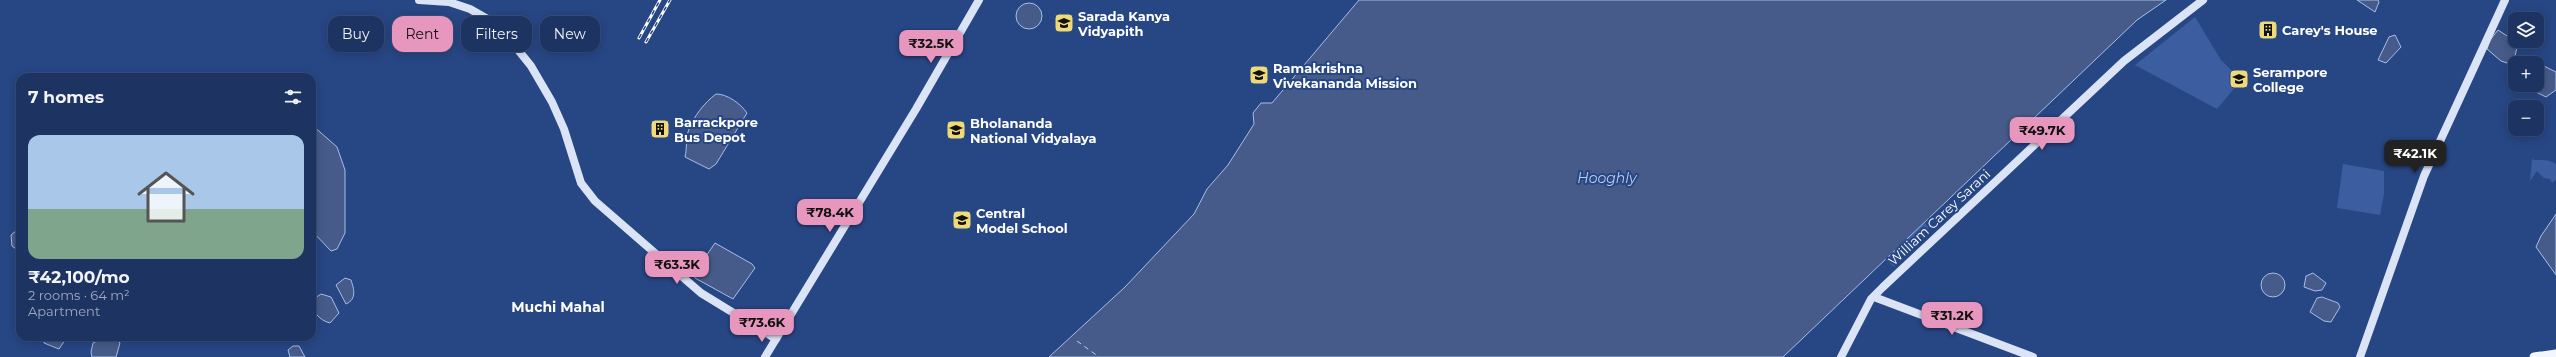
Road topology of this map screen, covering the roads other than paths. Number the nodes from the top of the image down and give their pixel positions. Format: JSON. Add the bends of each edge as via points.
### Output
{"nodes":[{"id":1,"x":418,"y":0,"type":"edge"},
{"id":2,"x":979,"y":0,"type":"edge"},
{"id":3,"x":2203,"y":0,"type":"edge"},
{"id":4,"x":2505,"y":0,"type":"edge"},
{"id":5,"x":1874,"y":297,"type":"junction"},
{"id":6,"x":776,"y":339,"type":"junction"},
{"id":7,"x":2556,"y":354,"type":"edge"},
{"id":8,"x":765,"y":357,"type":"edge"},
{"id":9,"x":1841,"y":357,"type":"edge"},
{"id":10,"x":2032,"y":357,"type":"edge"},
{"id":11,"x":2360,"y":357,"type":"edge"},
{"id":12,"x":2534,"y":357,"type":"edge"}],
"edges":[{"from":1,"to":6,"type":"street","via":[[449,2],[470,9],[498,25],[531,66],[552,102],[564,129],[580,183],[595,201],[701,293]]},
{"from":2,"to":6,"type":"street","via":[[920,103]]},
{"from":3,"to":5,"type":"street","name":"William Carey Sarani","via":[[2124,61],[1949,223]]},
{"from":4,"to":11,"type":"street","via":[[2424,176]]},
{"from":5,"to":9,"type":"street","name":"William Carey Sarani"},
{"from":5,"to":10,"type":"street"},
{"from":6,"to":8,"type":"street"},
{"from":7,"to":12,"type":"main road"}]}
